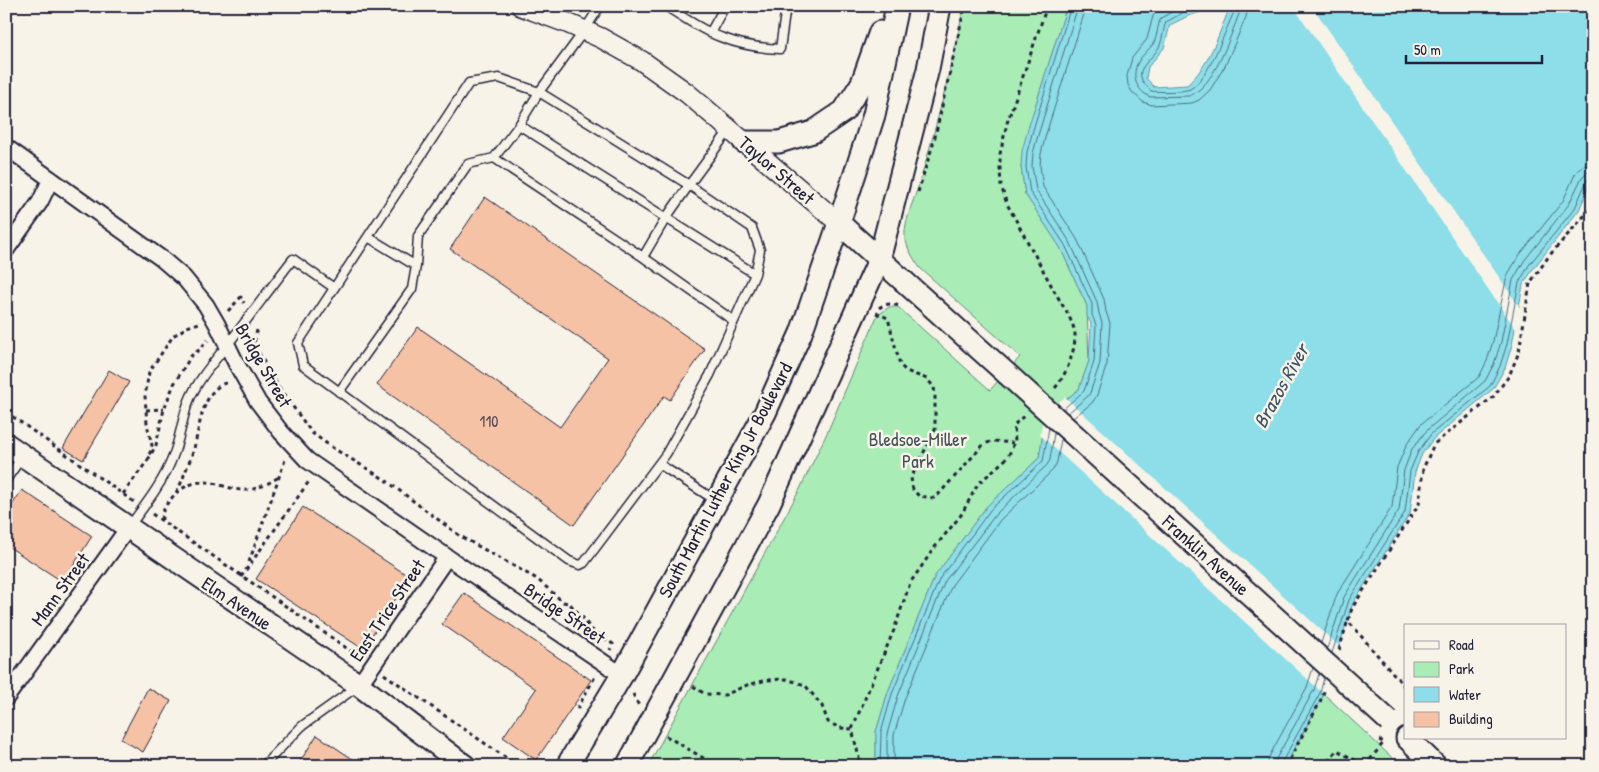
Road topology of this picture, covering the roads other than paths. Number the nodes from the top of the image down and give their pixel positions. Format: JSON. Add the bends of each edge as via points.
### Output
{"nodes":[{"id":1,"x":521,"y":6,"type":"edge"},
{"id":2,"x":600,"y":6,"type":"edge"},
{"id":3,"x":665,"y":6,"type":"edge"},
{"id":4,"x":725,"y":6,"type":"edge"},
{"id":5,"x":786,"y":6,"type":"edge"},
{"id":6,"x":890,"y":6,"type":"edge"},
{"id":7,"x":897,"y":6,"type":"edge"},
{"id":8,"x":940,"y":6,"type":"edge"},
{"id":9,"x":584,"y":31,"type":"junction"},
{"id":10,"x":710,"y":33,"type":"junction"},
{"id":11,"x":540,"y":92,"type":"junction"},
{"id":12,"x":519,"y":125,"type":"junction"},
{"id":13,"x":737,"y":136,"type":"junction"},
{"id":14,"x":6,"y":147,"type":"edge"},
{"id":15,"x":494,"y":158,"type":"junction"},
{"id":16,"x":51,"y":179,"type":"junction"},
{"id":17,"x":689,"y":185,"type":"junction"},
{"id":18,"x":666,"y":218,"type":"junction"},
{"id":19,"x":839,"y":223,"type":"junction"},
{"id":20,"x":368,"y":237,"type":"junction"},
{"id":21,"x":6,"y":250,"type":"edge"},
{"id":22,"x":643,"y":257,"type":"junction"},
{"id":23,"x":880,"y":260,"type":"junction"},
{"id":24,"x":416,"y":266,"type":"junction"},
{"id":25,"x":755,"y":274,"type":"junction"},
{"id":26,"x":334,"y":288,"type":"junction"},
{"id":27,"x":734,"y":321,"type":"junction"},
{"id":28,"x":227,"y":345,"type":"junction"},
{"id":29,"x":1006,"y":373,"type":"joint"},
{"id":30,"x":339,"y":392,"type":"junction"},
{"id":31,"x":15,"y":449,"type":"edge"},
{"id":32,"x":659,"y":464,"type":"junction"},
{"id":33,"x":6,"y":480,"type":"edge"},
{"id":34,"x":717,"y":501,"type":"junction"},
{"id":35,"x":128,"y":528,"type":"junction"},
{"id":36,"x":447,"y":557,"type":"junction"},
{"id":37,"x":622,"y":675,"type":"junction"},
{"id":38,"x":359,"y":685,"type":"junction"},
{"id":39,"x":6,"y":698,"type":"edge"},
{"id":40,"x":1404,"y":736,"type":"edge"},
{"id":41,"x":1408,"y":740,"type":"edge"},
{"id":42,"x":263,"y":766,"type":"edge"},
{"id":43,"x":465,"y":766,"type":"edge"},
{"id":44,"x":567,"y":766,"type":"edge"},
{"id":45,"x":627,"y":766,"type":"edge"},
{"id":46,"x":1436,"y":766,"type":"edge"}],
"edges":[{"from":1,"to":9,"type":"street","name":"Taylor Street"},
{"from":2,"to":9,"type":"lane"},
{"from":3,"to":10,"type":"lane"},
{"from":4,"to":10,"type":"lane"},
{"from":5,"to":10,"type":"lane","via":[[780,49],[760,48]]},
{"from":6,"to":13,"type":"main road","via":[[862,83],[844,111],[813,132],[779,142]]},
{"from":7,"to":19,"type":"main road","name":"South Martin Luther King Jr Boulevard","via":[[874,115]]},
{"from":8,"to":23,"type":"main road","via":[[928,69]]},
{"from":9,"to":11,"type":"lane"},
{"from":9,"to":13,"type":"street","name":"Taylor Street","via":[[642,61],[687,93]]},
{"from":11,"to":12,"type":"lane"},
{"from":11,"to":17,"type":"lane"},
{"from":11,"to":20,"type":"lane","via":[[500,78],[469,83]]},
{"from":12,"to":15,"type":"lane"},
{"from":12,"to":18,"type":"lane"},
{"from":13,"to":17,"type":"lane"},
{"from":13,"to":19,"type":"street","name":"Taylor Street"},
{"from":14,"to":16,"type":"street","name":"Bridge Street"},
{"from":15,"to":22,"type":"lane"},
{"from":15,"to":24,"type":"lane","via":[[468,164],[418,236]]},
{"from":16,"to":21,"type":"street","via":[[40,202]]},
{"from":16,"to":28,"type":"street","name":"Bridge Street","via":[[184,278],[206,305]]},
{"from":17,"to":18,"type":"lane"},
{"from":17,"to":25,"type":"lane","via":[[752,228],[760,250]]},
{"from":18,"to":22,"type":"lane"},
{"from":18,"to":25,"type":"lane"},
{"from":19,"to":23,"type":"main road","name":"Taylor Street"},
{"from":19,"to":34,"type":"main road","name":"South Martin Luther King Jr Boulevard","via":[[801,333],[765,413]]},
{"from":20,"to":24,"type":"lane"},
{"from":20,"to":26,"type":"lane"},
{"from":22,"to":27,"type":"lane"},
{"from":23,"to":29,"type":"main road","name":"Taylor Street"},
{"from":23,"to":45,"type":"main road","via":[[770,504]]},
{"from":24,"to":30,"type":"lane","via":[[412,289]]},
{"from":25,"to":27,"type":"lane"},
{"from":26,"to":28,"type":"lane","via":[[293,259]]},
{"from":26,"to":30,"type":"lane","via":[[298,343],[303,365]]},
{"from":27,"to":32,"type":"lane","via":[[710,375]]},
{"from":28,"to":35,"type":"lane","via":[[195,388],[184,412],[172,459]]},
{"from":28,"to":36,"type":"street","name":"Bridge Street","via":[[287,448]]},
{"from":29,"to":40,"type":"main road","name":"Franklin Avenue","bridge":true},
{"from":30,"to":32,"type":"lane","via":[[570,562],[580,565]]},
{"from":31,"to":33,"type":"lane"},
{"from":31,"to":35,"type":"main road","name":"Elm Avenue"},
{"from":32,"to":34,"type":"lane"},
{"from":34,"to":37,"type":"main road","name":"South Martin Luther King Jr Boulevard"},
{"from":35,"to":38,"type":"main road","name":"Elm Avenue"},
{"from":35,"to":39,"type":"street","name":"Mann Street"},
{"from":36,"to":37,"type":"street","name":"Bridge Street"},
{"from":36,"to":38,"type":"street","name":"East Trice Street"},
{"from":37,"to":44,"type":"main road","name":"South Martin Luther King Jr Boulevard"},
{"from":38,"to":42,"type":"lane","via":[[302,726]]},
{"from":38,"to":43,"type":"main road","name":"Elm Avenue"},
{"from":41,"to":46,"type":"main road","name":"Franklin Avenue"}]}
